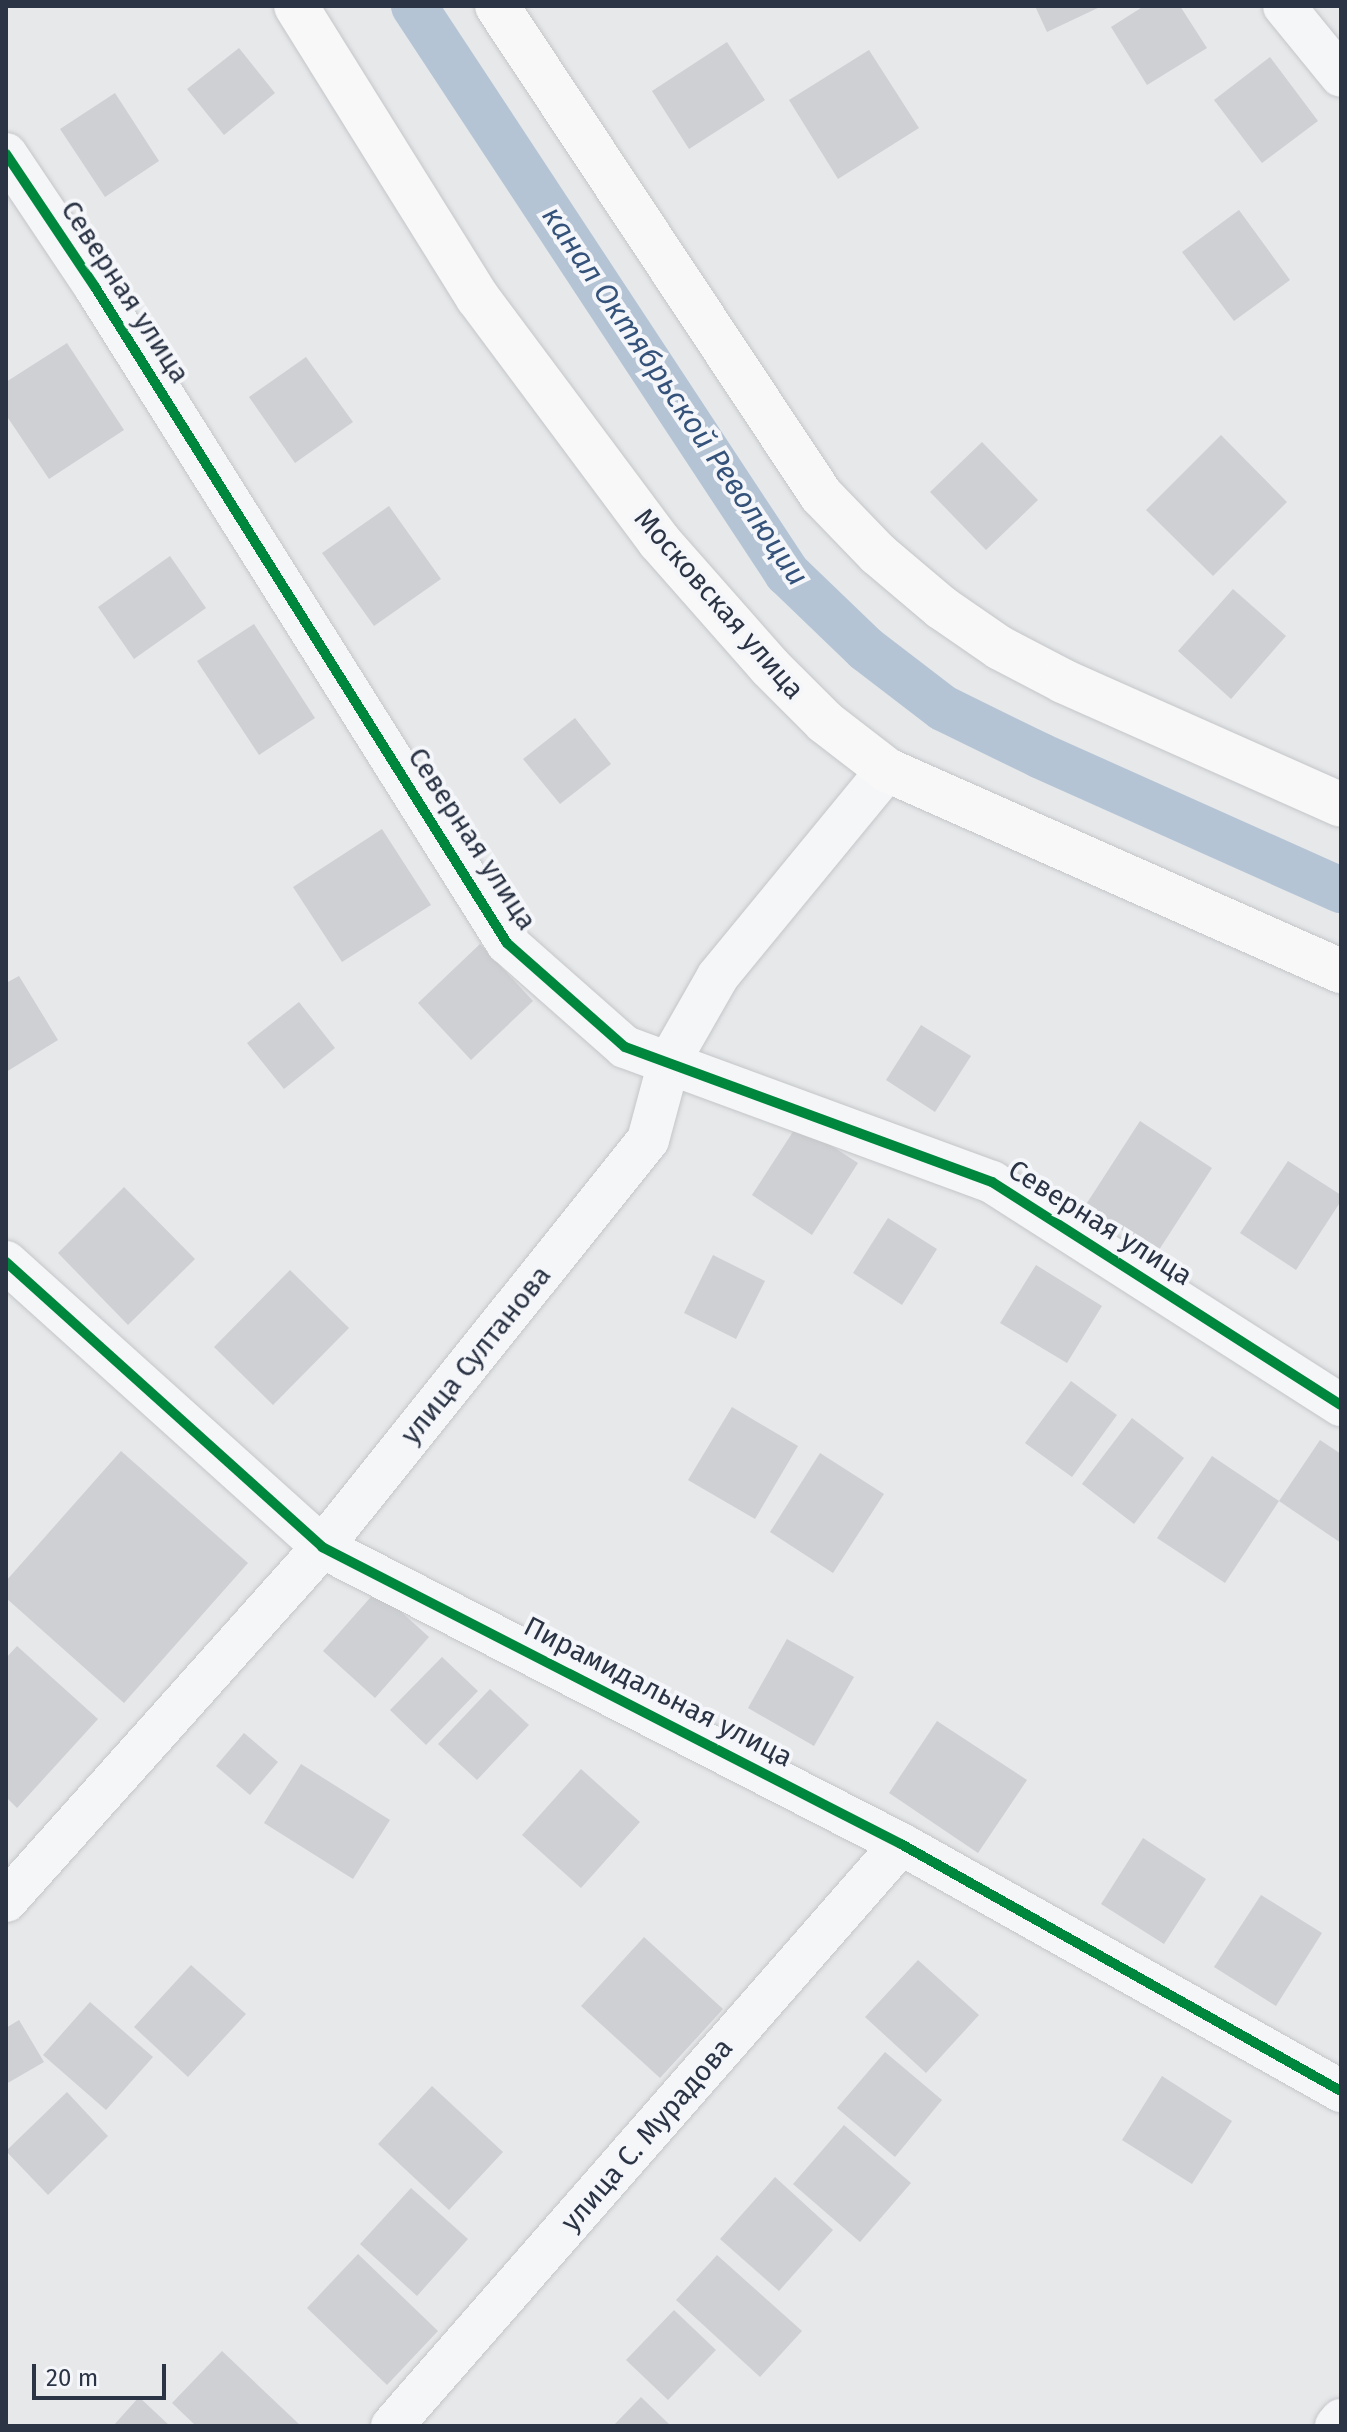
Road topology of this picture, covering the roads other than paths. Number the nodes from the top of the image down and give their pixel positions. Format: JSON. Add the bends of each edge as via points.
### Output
{"nodes":[{"id":1,"x":296,"y":6,"type":"edge"},
{"id":2,"x":497,"y":6,"type":"edge"},
{"id":3,"x":1284,"y":6,"type":"edge"},
{"id":4,"x":1341,"y":76,"type":"edge"},
{"id":5,"x":6,"y":154,"type":"edge"},
{"id":6,"x":887,"y":770,"type":"junction"},
{"id":7,"x":1341,"y":805,"type":"edge"},
{"id":8,"x":1341,"y":971,"type":"edge"},
{"id":9,"x":669,"y":1062,"type":"junction"},
{"id":10,"x":6,"y":1262,"type":"edge"},
{"id":11,"x":1341,"y":1405,"type":"edge"},
{"id":12,"x":322,"y":1547,"type":"junction"},
{"id":13,"x":901,"y":1844,"type":"junction"},
{"id":14,"x":6,"y":1901,"type":"edge"},
{"id":15,"x":1341,"y":2091,"type":"edge"},
{"id":16,"x":1341,"y":2420,"type":"edge"},
{"id":17,"x":392,"y":2426,"type":"edge"},
{"id":18,"x":1336,"y":2426,"type":"edge"}],
"edges":[{"from":1,"to":6,"type":"main road","name":"Московская улица","via":[[478,298],[659,541],[814,711]]},
{"from":2,"to":7,"type":"main road","via":[[821,495],[878,554],[1000,648]]},
{"from":3,"to":4,"type":"street"},
{"from":5,"to":9,"type":"street","name":"Северная улица","via":[[507,943],[625,1047]]},
{"from":6,"to":8,"type":"main road","name":"Московская улица"},
{"from":6,"to":9,"type":"street","name":"улица Султанова","via":[[718,976]]},
{"from":9,"to":11,"type":"street","name":"Северная улица","via":[[992,1182]]},
{"from":9,"to":12,"type":"street","name":"улица Султанова","via":[[648,1140]]},
{"from":10,"to":12,"type":"street","name":"Пирамидальная улица"},
{"from":12,"to":13,"type":"street","name":"Пирамидальная улица"},
{"from":12,"to":14,"type":"street","name":"улица Султанова"},
{"from":13,"to":15,"type":"street","name":"Пирамидальная улица"},
{"from":13,"to":17,"type":"street","name":"улица С. Мурадова"},
{"from":16,"to":18,"type":"street"}]}
